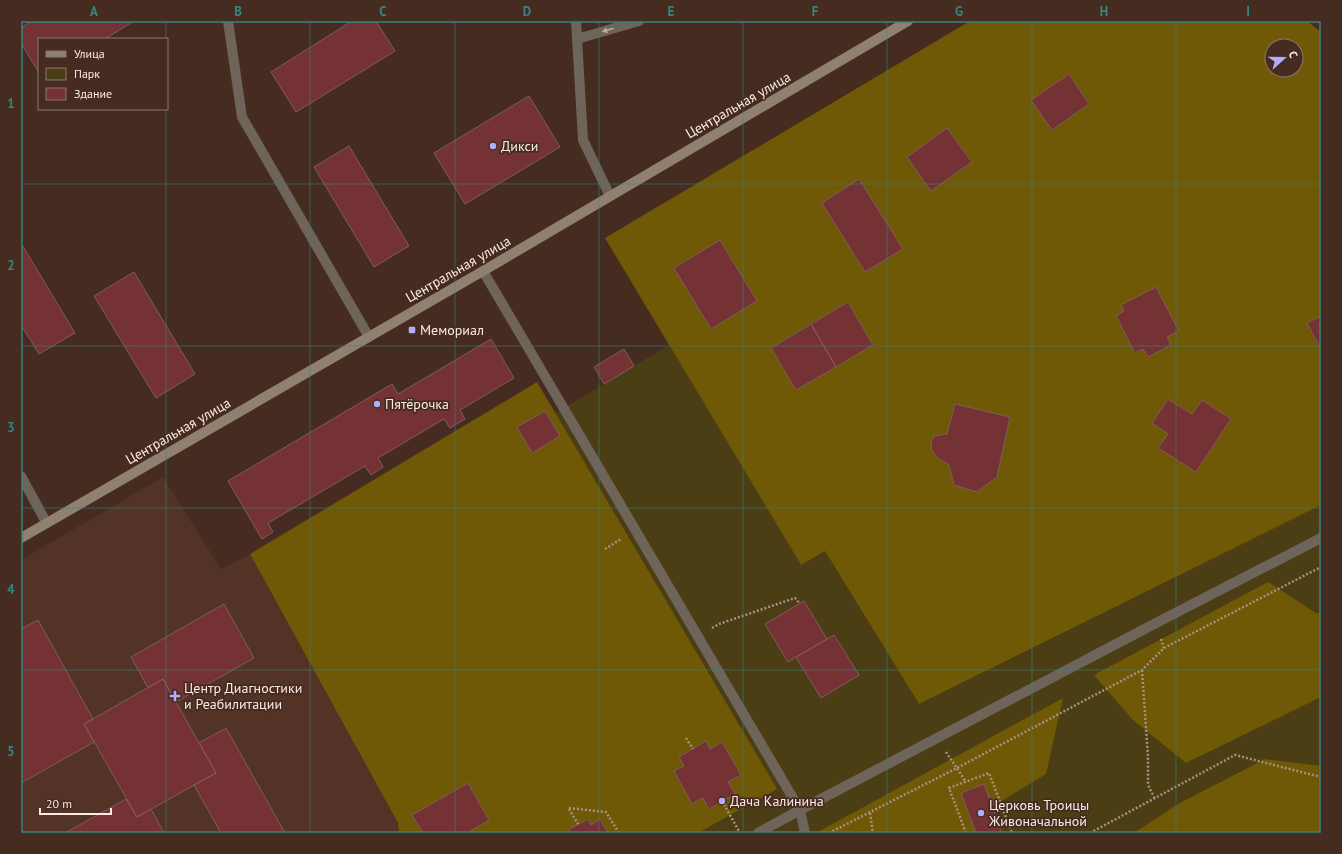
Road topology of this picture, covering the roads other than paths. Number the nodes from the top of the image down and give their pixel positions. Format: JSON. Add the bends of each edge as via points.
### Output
{"nodes":[{"id":1,"x":228,"y":21,"type":"edge"},
{"id":2,"x":576,"y":21,"type":"edge"},
{"id":3,"x":639,"y":21,"type":"edge"},
{"id":4,"x":908,"y":21,"type":"edge"},
{"id":5,"x":577,"y":39,"type":"junction"},
{"id":6,"x":610,"y":196,"type":"junction"},
{"id":7,"x":483,"y":271,"type":"junction"},
{"id":8,"x":369,"y":337,"type":"junction"},
{"id":9,"x":21,"y":476,"type":"edge"},
{"id":10,"x":46,"y":522,"type":"junction"},
{"id":11,"x":21,"y":538,"type":"edge"},
{"id":12,"x":1321,"y":538,"type":"edge"},
{"id":13,"x":800,"y":810,"type":"junction"},
{"id":14,"x":758,"y":833,"type":"edge"},
{"id":15,"x":805,"y":833,"type":"edge"}],
"edges":[{"from":1,"to":8,"type":"lane","via":[[242,117]]},
{"from":2,"to":5,"type":"lane"},
{"from":3,"to":5,"type":"lane","one_way":true},
{"from":4,"to":6,"type":"main road","name":"Центральная улица"},
{"from":5,"to":6,"type":"lane","via":[[583,140]]},
{"from":6,"to":7,"type":"main road","name":"Центральная улица"},
{"from":7,"to":8,"type":"main road","name":"Центральная улица"},
{"from":7,"to":13,"type":"lane"},
{"from":8,"to":10,"type":"main road","name":"Центральная улица"},
{"from":9,"to":10,"type":"lane"},
{"from":10,"to":11,"type":"main road","name":"Центральная улица"},
{"from":12,"to":13,"type":"lane"},
{"from":13,"to":14,"type":"lane"},
{"from":13,"to":15,"type":"lane"}]}
